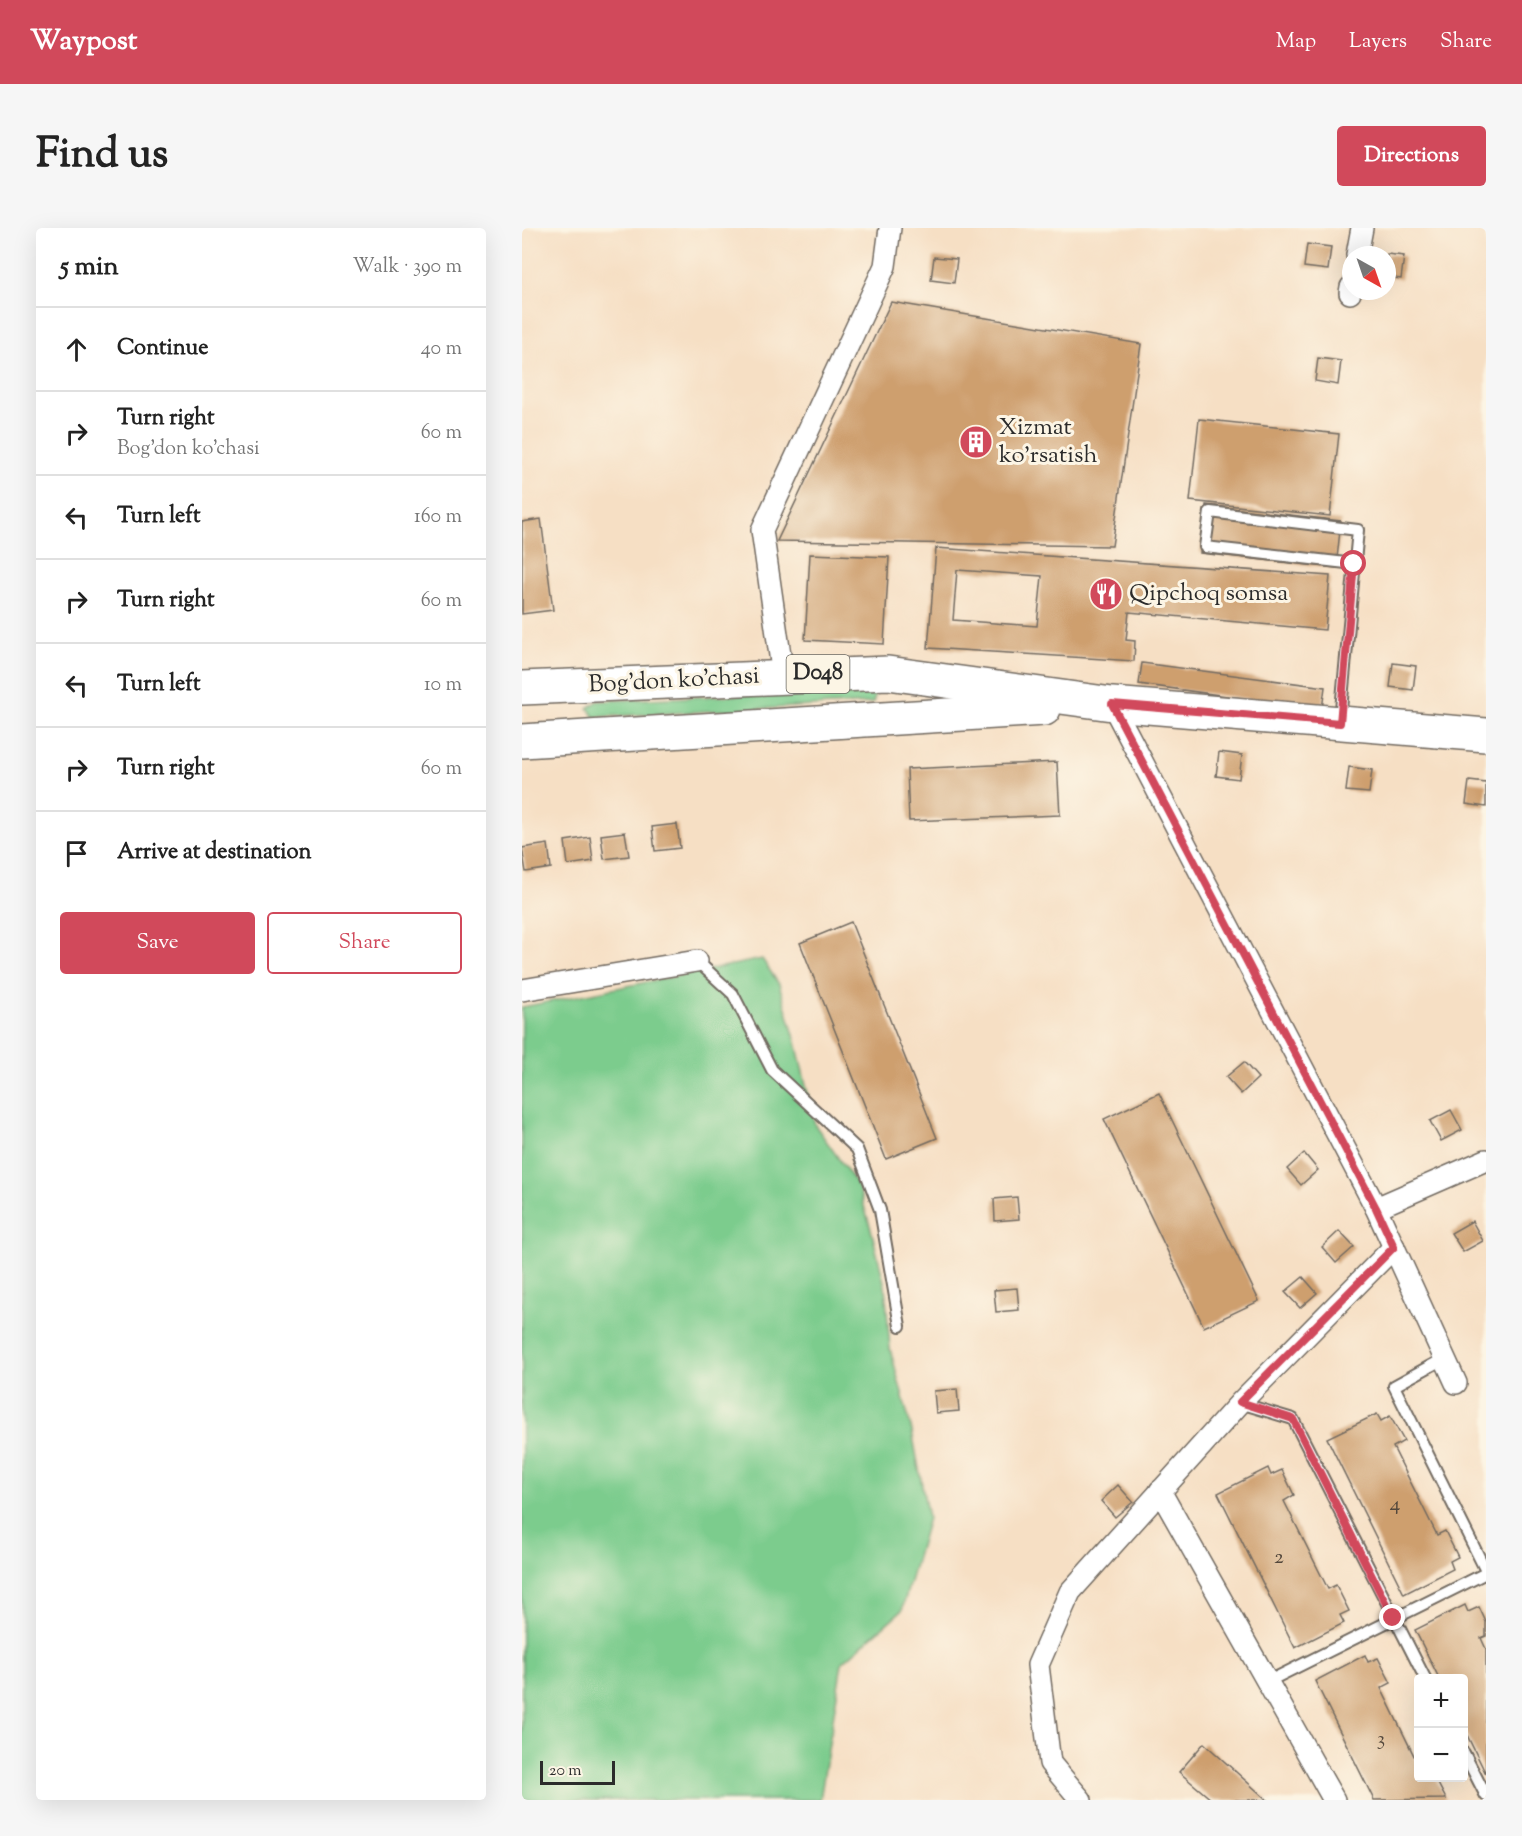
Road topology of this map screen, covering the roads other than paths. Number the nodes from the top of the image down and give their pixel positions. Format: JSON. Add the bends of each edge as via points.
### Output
{"nodes":[{"id":1,"x":890,"y":228,"type":"edge"},
{"id":2,"x":1362,"y":228,"type":"edge"},
{"id":3,"x":1359,"y":246,"type":"edge"},
{"id":4,"x":1354,"y":564,"type":"junction"},
{"id":5,"x":783,"y":676,"type":"junction"},
{"id":6,"x":522,"y":689,"type":"edge"},
{"id":7,"x":1112,"y":704,"type":"junction"},
{"id":8,"x":1340,"y":723,"type":"junction"},
{"id":9,"x":1486,"y":735,"type":"edge"},
{"id":10,"x":522,"y":740,"type":"edge"},
{"id":11,"x":697,"y":962,"type":"joint"},
{"id":12,"x":522,"y":990,"type":"edge"},
{"id":13,"x":1486,"y":1160,"type":"edge"},
{"id":14,"x":1376,"y":1208,"type":"junction"},
{"id":15,"x":1394,"y":1247,"type":"junction"},
{"id":16,"x":900,"y":1326,"type":"dead end"},
{"id":17,"x":1444,"y":1358,"type":"junction"},
{"id":18,"x":1456,"y":1383,"type":"dead end"},
{"id":19,"x":1240,"y":1402,"type":"junction"},
{"id":20,"x":1160,"y":1491,"type":"junction"},
{"id":21,"x":1486,"y":1572,"type":"edge"},
{"id":22,"x":1393,"y":1618,"type":"junction"},
{"id":23,"x":1423,"y":1674,"type":"edge"},
{"id":24,"x":1267,"y":1682,"type":"junction"},
{"id":25,"x":1468,"y":1761,"type":"edge"},
{"id":26,"x":1486,"y":1796,"type":"edge"},
{"id":27,"x":1081,"y":1800,"type":"edge"},
{"id":28,"x":1334,"y":1800,"type":"edge"}],
"edges":[{"from":1,"to":5,"type":"street","via":[[885,266],[762,530]]},
{"from":2,"to":3,"type":"street"},
{"from":4,"to":4,"type":"lane","via":[[1358,530],[1210,512],[1205,547]]},
{"from":4,"to":8,"type":"lane"},
{"from":5,"to":6,"type":"main road","name":"Bog'don ko'chasi","number":"D048"},
{"from":5,"to":7,"type":"main road","name":"Bog'don ko'chasi","number":"D048","via":[[888,673]]},
{"from":6,"to":10,"type":"main road","via":[[534,699],[539,711],[538,724]]},
{"from":7,"to":8,"type":"main road","name":"Bog'don ko'chasi","number":"D048"},
{"from":7,"to":10,"type":"main road","name":"Bog'don ko'chasi","number":"D048"},
{"from":7,"to":14,"type":"street"},
{"from":8,"to":9,"type":"main road","name":"Bog'don ko'chasi","number":"D048"},
{"from":11,"to":12,"type":"street"},
{"from":11,"to":16,"type":"lane","via":[[733,994],[772,1070],[857,1149],[880,1210]]},
{"from":13,"to":14,"type":"street"},
{"from":14,"to":15,"type":"street"},
{"from":15,"to":17,"type":"street"},
{"from":15,"to":19,"type":"street"},
{"from":17,"to":18,"type":"street"},
{"from":17,"to":21,"type":"lane","via":[[1394,1386]]},
{"from":19,"to":20,"type":"street"},
{"from":19,"to":22,"type":"lane","via":[[1293,1419]]},
{"from":20,"to":24,"type":"street"},
{"from":20,"to":27,"type":"street","via":[[1070,1592],[1038,1665],[1050,1763]]},
{"from":21,"to":22,"type":"lane"},
{"from":22,"to":23,"type":"lane"},
{"from":22,"to":24,"type":"lane"},
{"from":24,"to":28,"type":"street"},
{"from":25,"to":26,"type":"lane"}]}
